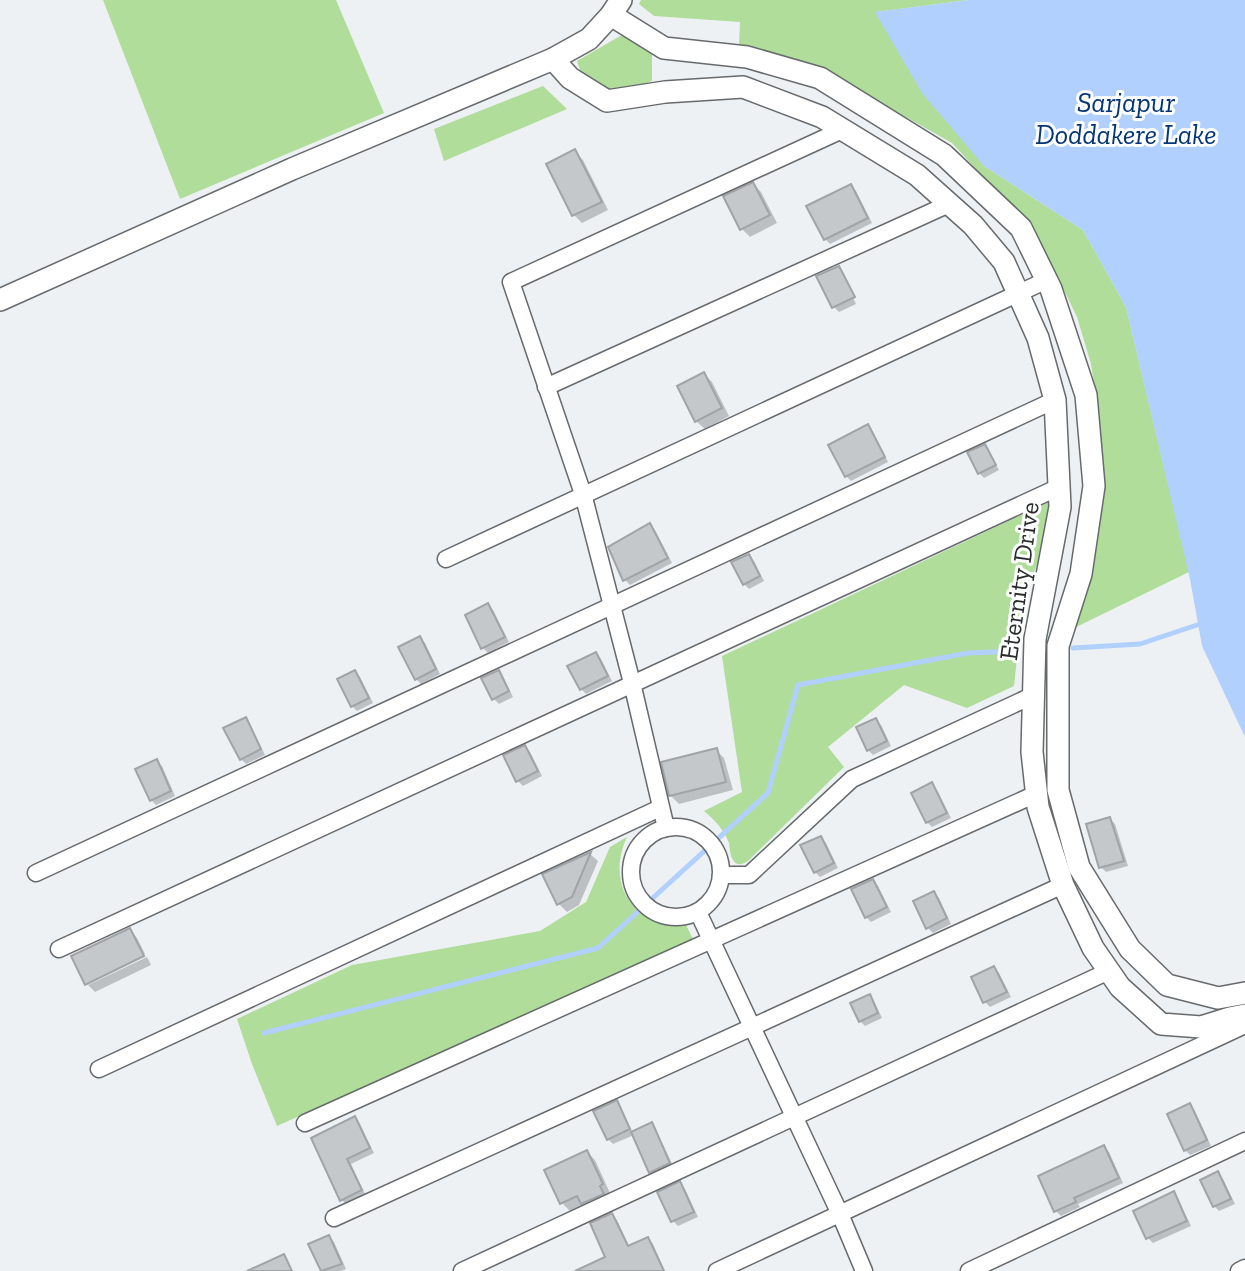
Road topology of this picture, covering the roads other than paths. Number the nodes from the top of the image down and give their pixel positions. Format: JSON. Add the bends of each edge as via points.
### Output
{"nodes":[{"id":1,"x":616,"y":8,"type":"edge"},
{"id":2,"x":554,"y":59,"type":"junction"},
{"id":3,"x":842,"y":130,"type":"junction"},
{"id":4,"x":949,"y":204,"type":"junction"},
{"id":5,"x":1047,"y":280,"type":"junction"},
{"id":6,"x":1018,"y":294,"type":"junction"},
{"id":7,"x":0,"y":300,"type":"edge"},
{"id":8,"x":546,"y":387,"type":"junction"},
{"id":9,"x":1055,"y":400,"type":"junction"},
{"id":10,"x":1059,"y":487,"type":"junction"},
{"id":11,"x":583,"y":494,"type":"junction"},
{"id":12,"x":446,"y":559,"type":"dead end"},
{"id":13,"x":612,"y":604,"type":"junction"},
{"id":14,"x":632,"y":683,"type":"junction"},
{"id":15,"x":1034,"y":695,"type":"junction"},
{"id":16,"x":1036,"y":794,"type":"junction"},
{"id":17,"x":660,"y":808,"type":"junction"},
{"id":18,"x":666,"y":828,"type":"junction"},
{"id":19,"x":36,"y":873,"type":"dead end"},
{"id":20,"x":721,"y":875,"type":"junction"},
{"id":21,"x":1063,"y":885,"type":"junction"},
{"id":22,"x":698,"y":912,"type":"junction"},
{"id":23,"x":711,"y":940,"type":"junction"},
{"id":24,"x":59,"y":950,"type":"dead end"},
{"id":25,"x":1109,"y":971,"type":"junction"},
{"id":26,"x":1245,"y":993,"type":"edge"},
{"id":27,"x":1245,"y":1015,"type":"edge"},
{"id":28,"x":1245,"y":1026,"type":"edge"},
{"id":29,"x":752,"y":1027,"type":"junction"},
{"id":30,"x":99,"y":1069,"type":"dead end"},
{"id":31,"x":794,"y":1117,"type":"junction"},
{"id":32,"x":305,"y":1123,"type":"dead end"},
{"id":33,"x":1245,"y":1141,"type":"edge"},
{"id":34,"x":840,"y":1214,"type":"junction"},
{"id":35,"x":334,"y":1218,"type":"dead end"},
{"id":36,"x":1245,"y":1268,"type":"edge"},
{"id":37,"x":462,"y":1271,"type":"edge"},
{"id":38,"x":717,"y":1271,"type":"edge"},
{"id":39,"x":864,"y":1271,"type":"edge"},
{"id":40,"x":969,"y":1271,"type":"edge"},
{"id":41,"x":1240,"y":1271,"type":"edge"}],
"edges":[{"from":1,"to":2,"type":"street","via":[[589,39]]},
{"from":1,"to":5,"type":"street","name":"Eternity Drive","via":[[664,48],[747,57],[820,78],[944,155],[1021,228]]},
{"from":2,"to":3,"type":"street","name":"Eternity Drive","via":[[570,78],[607,101],[743,87],[822,117]]},
{"from":2,"to":7,"type":"street","via":[[292,169]]},
{"from":3,"to":4,"type":"street","name":"Eternity Drive","via":[[917,175]]},
{"from":3,"to":8,"type":"street","via":[[511,282]]},
{"from":4,"to":6,"type":"street","name":"Eternity Drive","via":[[1004,262]]},
{"from":4,"to":8,"type":"street"},
{"from":5,"to":6,"type":"street"},
{"from":5,"to":26,"type":"street","name":"Eternity Drive","via":[[1086,395],[1094,486],[1081,574],[1058,646],[1058,790],[1079,867],[1130,949],[1167,985],[1218,998]]},
{"from":6,"to":9,"type":"street","name":"Eternity Drive","via":[[1038,338]]},
{"from":6,"to":11,"type":"street"},
{"from":8,"to":11,"type":"street"},
{"from":9,"to":10,"type":"street","name":"Eternity Drive"},
{"from":9,"to":13,"type":"street"},
{"from":10,"to":14,"type":"street"},
{"from":10,"to":15,"type":"street","name":"Eternity Drive","via":[[1060,507],[1035,639]]},
{"from":11,"to":12,"type":"street"},
{"from":11,"to":13,"type":"street"},
{"from":13,"to":14,"type":"street"},
{"from":13,"to":19,"type":"street"},
{"from":14,"to":17,"type":"street"},
{"from":14,"to":24,"type":"street"},
{"from":15,"to":16,"type":"street","name":"Eternity Drive"},
{"from":15,"to":20,"type":"street","via":[[852,779],[749,875]]},
{"from":16,"to":21,"type":"street","name":"Eternity Drive"},
{"from":16,"to":23,"type":"street"},
{"from":17,"to":18,"type":"street"},
{"from":17,"to":30,"type":"street"},
{"from":18,"to":20,"type":"street","via":[[693,830],[708,841],[718,856]]},
{"from":18,"to":22,"type":"street","via":[[638,847],[631,867],[633,888],[645,906],[663,916],[684,918]]},
{"from":20,"to":22,"type":"street","via":[[717,893]]},
{"from":21,"to":25,"type":"street","name":"Eternity Drive"},
{"from":21,"to":29,"type":"street"},
{"from":22,"to":23,"type":"street"},
{"from":23,"to":29,"type":"street"},
{"from":23,"to":32,"type":"street"},
{"from":25,"to":27,"type":"street","name":"Eternity Drive","via":[[1161,1024],[1201,1027]]},
{"from":25,"to":31,"type":"street"},
{"from":28,"to":34,"type":"street"},
{"from":29,"to":31,"type":"street"},
{"from":29,"to":35,"type":"street"},
{"from":31,"to":34,"type":"street"},
{"from":31,"to":37,"type":"street"},
{"from":33,"to":40,"type":"street"},
{"from":34,"to":38,"type":"street"},
{"from":34,"to":39,"type":"street"},
{"from":36,"to":41,"type":"street"}]}
